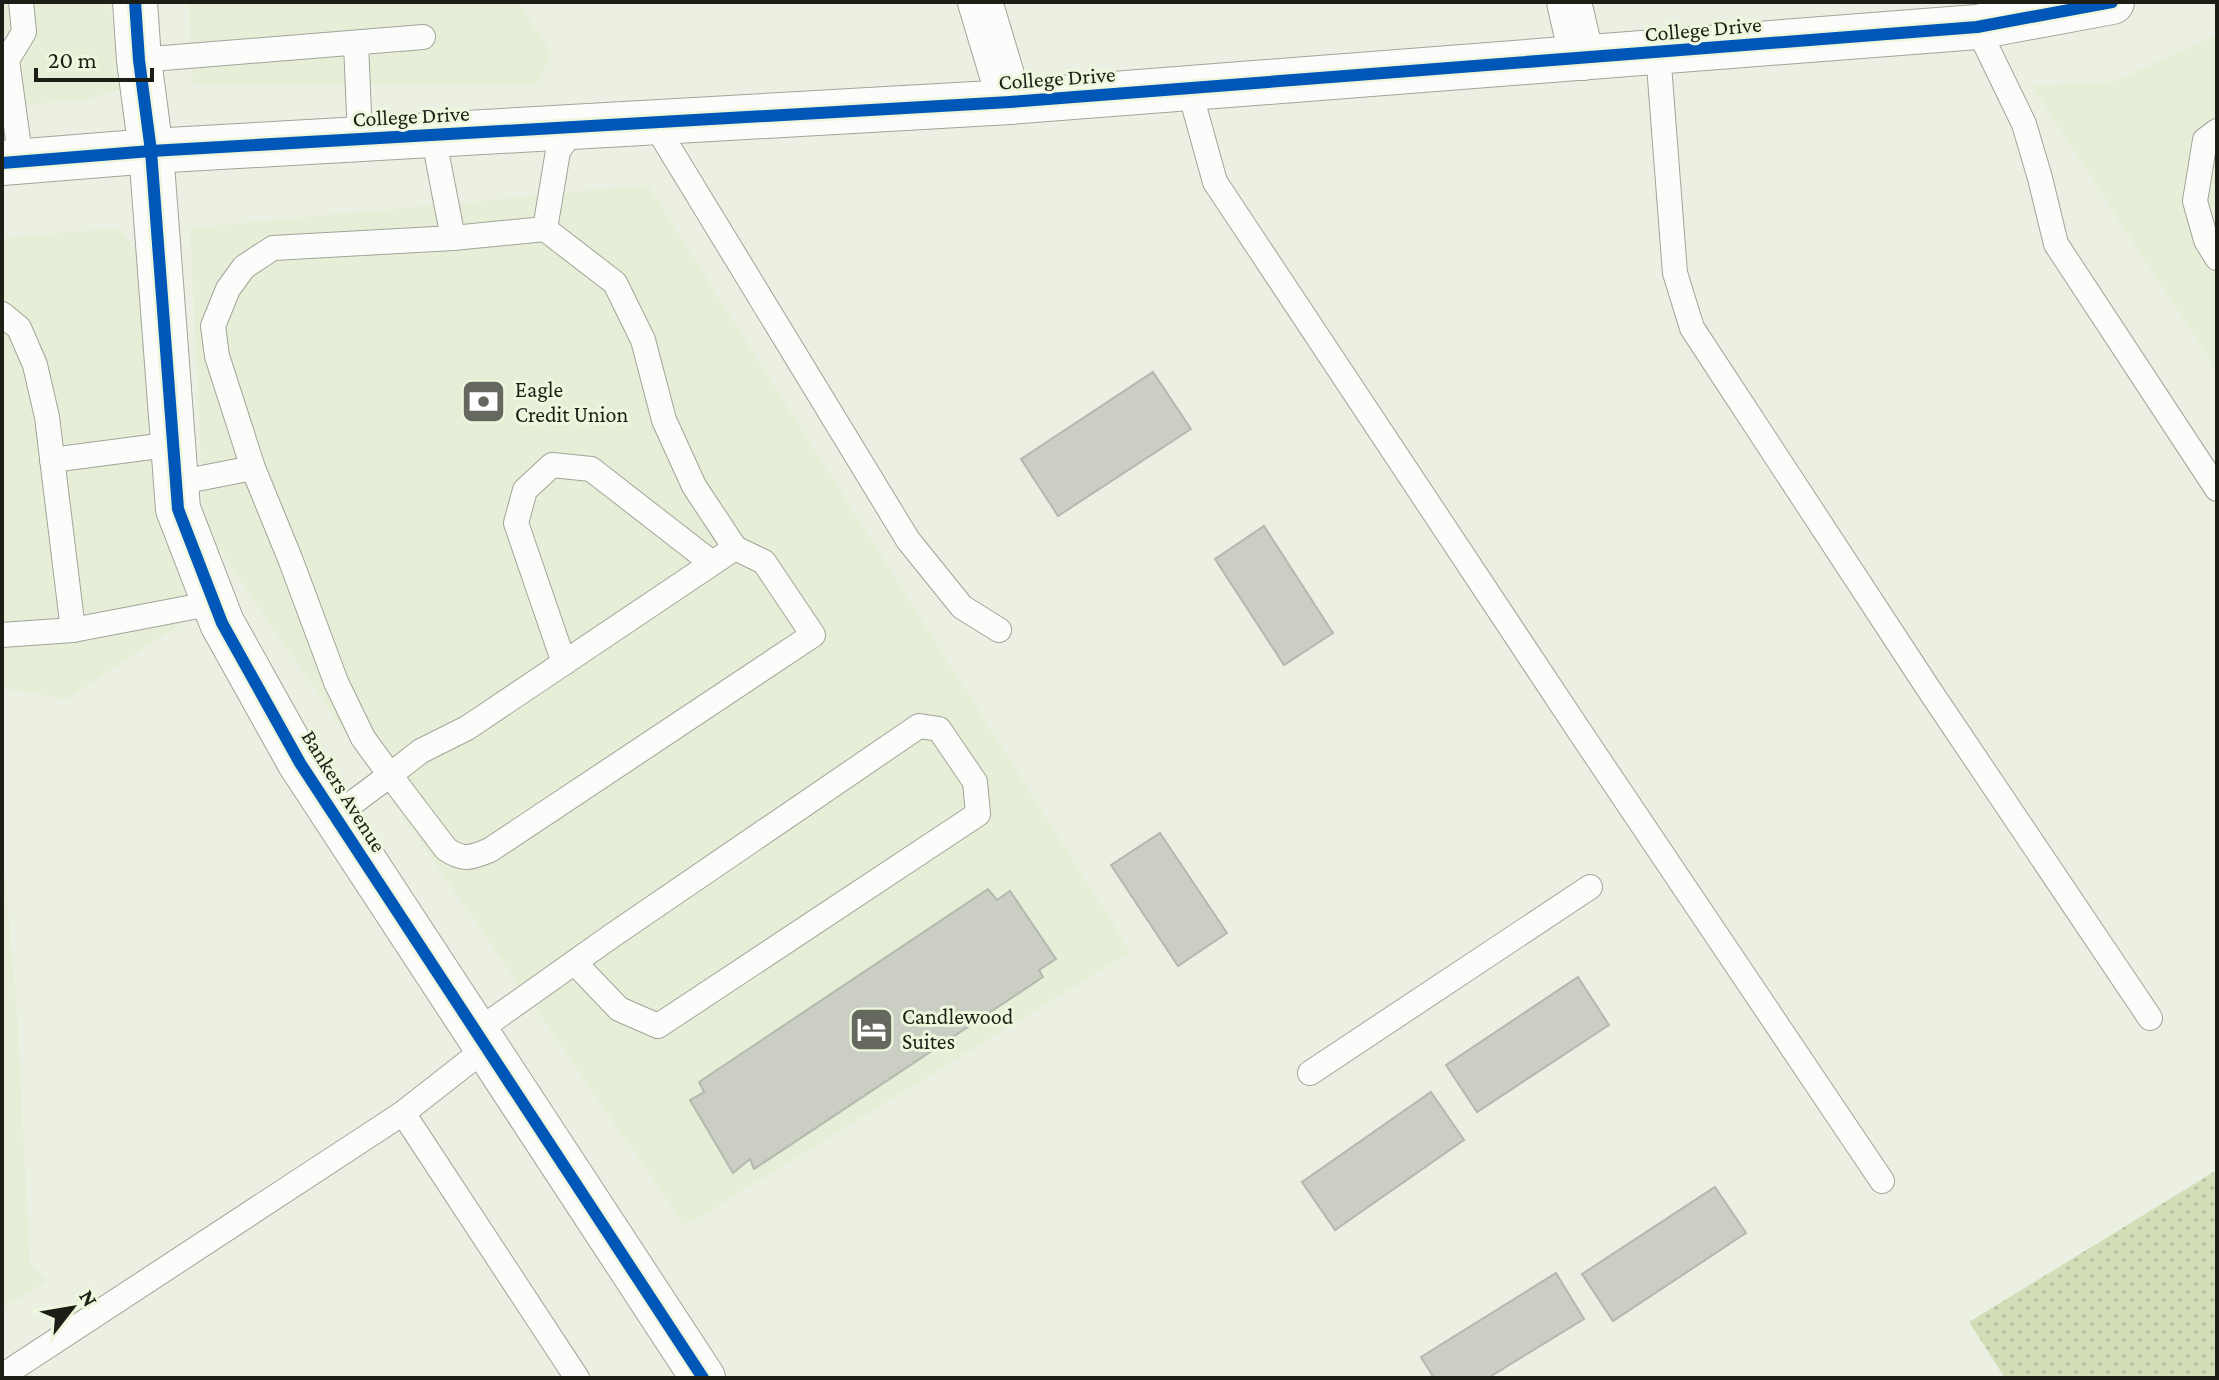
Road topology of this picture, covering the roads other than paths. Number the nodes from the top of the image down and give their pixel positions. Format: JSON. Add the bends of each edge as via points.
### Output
{"nodes":[{"id":1,"x":21,"y":2,"type":"edge"},
{"id":2,"x":135,"y":2,"type":"edge"},
{"id":3,"x":980,"y":2,"type":"edge"},
{"id":4,"x":1569,"y":2,"type":"edge"},
{"id":5,"x":2112,"y":2,"type":"edge"},
{"id":6,"x":1977,"y":27,"type":"junction"},
{"id":7,"x":423,"y":37,"type":"dead end"},
{"id":8,"x":356,"y":43,"type":"junction"},
{"id":9,"x":1658,"y":52,"type":"junction"},
{"id":10,"x":1582,"y":58,"type":"junction"},
{"id":11,"x":139,"y":60,"type":"junction"},
{"id":12,"x":5,"y":61,"type":"edge"},
{"id":13,"x":1189,"y":88,"type":"junction"},
{"id":14,"x":1010,"y":102,"type":"junction"},
{"id":15,"x":654,"y":123,"type":"junction"},
{"id":16,"x":575,"y":127,"type":"junction"},
{"id":17,"x":2217,"y":131,"type":"edge"},
{"id":18,"x":433,"y":135,"type":"junction"},
{"id":19,"x":360,"y":139,"type":"junction"},
{"id":20,"x":151,"y":151,"type":"junction"},
{"id":21,"x":12,"y":162,"type":"edge"},
{"id":22,"x":545,"y":229,"type":"junction"},
{"id":23,"x":453,"y":238,"type":"junction"},
{"id":24,"x":2216,"y":256,"type":"edge"},
{"id":25,"x":2,"y":314,"type":"edge"},
{"id":26,"x":52,"y":460,"type":"junction"},
{"id":27,"x":175,"y":464,"type":"junction"},
{"id":28,"x":253,"y":468,"type":"junction"},
{"id":29,"x":2217,"y":489,"type":"edge"},
{"id":30,"x":735,"y":548,"type":"junction"},
{"id":31,"x":712,"y":563,"type":"junction"},
{"id":32,"x":214,"y":603,"type":"junction"},
{"id":33,"x":73,"y":630,"type":"junction"},
{"id":34,"x":999,"y":630,"type":"dead end"},
{"id":35,"x":2,"y":635,"type":"edge"},
{"id":36,"x":564,"y":663,"type":"junction"},
{"id":37,"x":390,"y":775,"type":"junction"},
{"id":38,"x":335,"y":816,"type":"junction"},
{"id":39,"x":1590,"y":887,"type":"dead end"},
{"id":40,"x":575,"y":963,"type":"junction"},
{"id":41,"x":2150,"y":1018,"type":"dead end"},
{"id":42,"x":481,"y":1040,"type":"junction"},
{"id":43,"x":1310,"y":1073,"type":"dead end"},
{"id":44,"x":403,"y":1113,"type":"junction"},
{"id":45,"x":1882,"y":1181,"type":"dead end"},
{"id":46,"x":2,"y":1376,"type":"edge"},
{"id":47,"x":577,"y":1378,"type":"edge"},
{"id":48,"x":703,"y":1378,"type":"edge"}],
"edges":[{"from":1,"to":12,"type":"lane","via":[[24,32]]},
{"from":2,"to":11,"type":"street","name":"Bankers Avenue"},
{"from":3,"to":14,"type":"street"},
{"from":4,"to":10,"type":"street"},
{"from":5,"to":6,"type":"street","name":"College Drive"},
{"from":6,"to":9,"type":"street","name":"College Drive"},
{"from":6,"to":29,"type":"lane","via":[[2024,124],[2056,244]]},
{"from":7,"to":8,"type":"lane"},
{"from":8,"to":11,"type":"lane"},
{"from":8,"to":19,"type":"lane"},
{"from":9,"to":10,"type":"street","name":"College Drive"},
{"from":9,"to":41,"type":"lane","via":[[1675,273],[1692,328]]},
{"from":10,"to":13,"type":"street","name":"College Drive"},
{"from":11,"to":20,"type":"street","name":"Bankers Avenue"},
{"from":12,"to":21,"type":"lane"},
{"from":13,"to":14,"type":"street","name":"College Drive"},
{"from":13,"to":45,"type":"lane","via":[[1215,182]]},
{"from":14,"to":15,"type":"street","name":"College Drive"},
{"from":15,"to":16,"type":"street","name":"College Drive"},
{"from":15,"to":34,"type":"lane","via":[[908,540],[962,607]]},
{"from":16,"to":18,"type":"street","name":"College Drive"},
{"from":16,"to":22,"type":"lane","via":[[558,151]]},
{"from":17,"to":24,"type":"lane","via":[[2205,140],[2195,201]]},
{"from":18,"to":19,"type":"street","name":"College Drive"},
{"from":18,"to":23,"type":"lane"},
{"from":19,"to":20,"type":"street","name":"College Drive"},
{"from":20,"to":21,"type":"street","name":"College Drive"},
{"from":20,"to":27,"type":"street","name":"Bankers Avenue"},
{"from":22,"to":23,"type":"lane"},
{"from":22,"to":30,"type":"lane","via":[[615,283],[643,340],[664,420],[694,486]]},
{"from":23,"to":28,"type":"lane","via":[[273,248],[244,267],[213,326],[217,356]]},
{"from":25,"to":26,"type":"lane","via":[[19,328],[35,365]]},
{"from":26,"to":27,"type":"lane"},
{"from":26,"to":33,"type":"lane"},
{"from":27,"to":28,"type":"lane"},
{"from":27,"to":32,"type":"street","name":"Bankers Avenue","via":[[178,509]]},
{"from":28,"to":37,"type":"lane","via":[[336,682],[363,738]]},
{"from":30,"to":31,"type":"lane"},
{"from":30,"to":37,"type":"lane","via":[[764,562],[813,635],[490,850],[458,857],[446,849]]},
{"from":31,"to":36,"type":"lane"},
{"from":31,"to":36,"type":"lane","via":[[591,469],[552,465],[525,490],[516,523]]},
{"from":32,"to":33,"type":"lane"},
{"from":32,"to":38,"type":"street","name":"Bankers Avenue","via":[[300,763]]},
{"from":33,"to":35,"type":"lane"},
{"from":36,"to":37,"type":"lane"},
{"from":37,"to":38,"type":"lane"},
{"from":38,"to":42,"type":"street","name":"Bankers Avenue"},
{"from":39,"to":43,"type":"lane"},
{"from":40,"to":40,"type":"lane","via":[[919,726],[939,729],[975,782],[978,814],[658,1026],[619,1009]]},
{"from":40,"to":42,"type":"lane"},
{"from":42,"to":44,"type":"lane"},
{"from":42,"to":48,"type":"street","name":"Bankers Avenue"},
{"from":44,"to":46,"type":"lane"},
{"from":44,"to":47,"type":"lane"}]}
